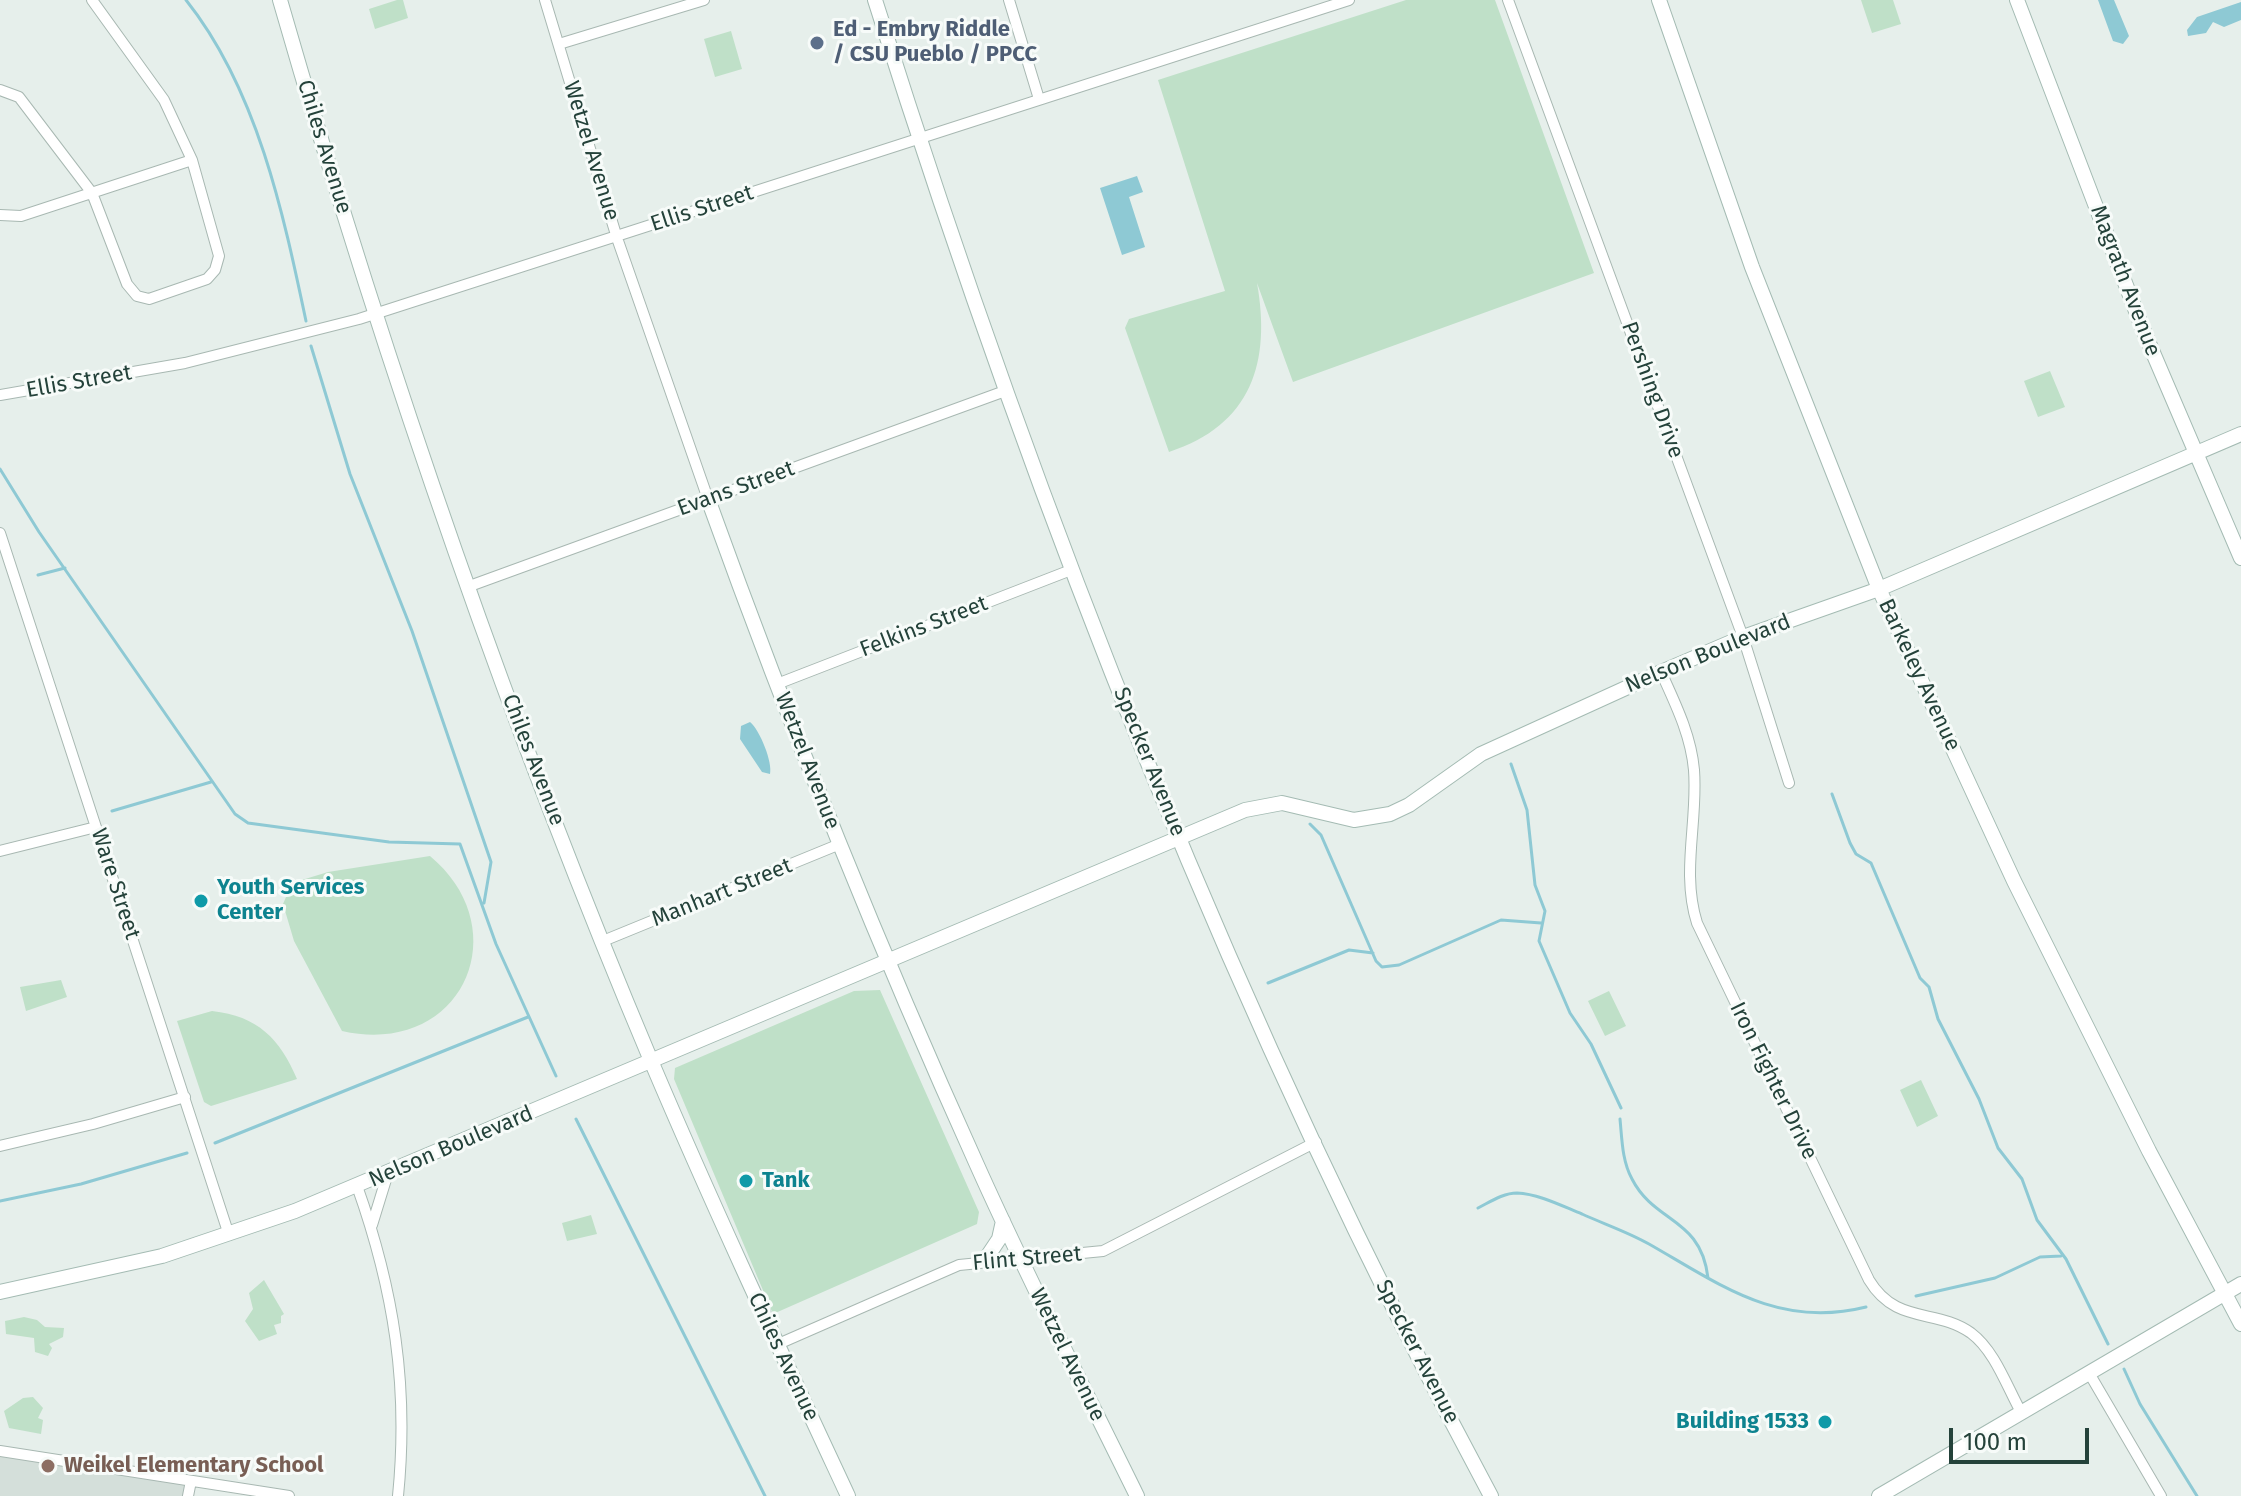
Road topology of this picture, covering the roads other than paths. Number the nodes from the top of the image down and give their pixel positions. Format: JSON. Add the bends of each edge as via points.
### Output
{"nodes":[{"id":1,"x":92,"y":0,"type":"edge"},
{"id":2,"x":280,"y":0,"type":"edge"},
{"id":3,"x":545,"y":0,"type":"edge"},
{"id":4,"x":704,"y":0,"type":"edge"},
{"id":5,"x":875,"y":0,"type":"edge"},
{"id":6,"x":1009,"y":0,"type":"edge"},
{"id":7,"x":1349,"y":0,"type":"edge"},
{"id":8,"x":1508,"y":0,"type":"edge"},
{"id":9,"x":1659,"y":0,"type":"edge"},
{"id":10,"x":2017,"y":0,"type":"edge"},
{"id":11,"x":559,"y":44,"type":"junction"},
{"id":12,"x":0,"y":90,"type":"edge"},
{"id":13,"x":1039,"y":99,"type":"junction"},
{"id":14,"x":918,"y":138,"type":"junction"},
{"id":15,"x":192,"y":160,"type":"junction"},
{"id":16,"x":92,"y":193,"type":"junction"},
{"id":17,"x":0,"y":215,"type":"edge"},
{"id":18,"x":617,"y":238,"type":"junction"},
{"id":19,"x":375,"y":314,"type":"junction"},
{"id":20,"x":1005,"y":391,"type":"junction"},
{"id":21,"x":0,"y":395,"type":"edge"},
{"id":22,"x":2241,"y":434,"type":"edge"},
{"id":23,"x":2195,"y":456,"type":"junction"},
{"id":24,"x":708,"y":499,"type":"junction"},
{"id":25,"x":0,"y":533,"type":"edge"},
{"id":26,"x":2241,"y":558,"type":"edge"},
{"id":27,"x":1071,"y":570,"type":"junction"},
{"id":28,"x":467,"y":587,"type":"junction"},
{"id":29,"x":1879,"y":589,"type":"junction"},
{"id":30,"x":1743,"y":637,"type":"junction"},
{"id":31,"x":1661,"y":672,"type":"junction"},
{"id":32,"x":777,"y":684,"type":"junction"},
{"id":33,"x":1789,"y":783,"type":"dead end"},
{"id":34,"x":96,"y":827,"type":"junction"},
{"id":35,"x":1180,"y":839,"type":"junction"},
{"id":36,"x":840,"y":844,"type":"junction"},
{"id":37,"x":0,"y":851,"type":"edge"},
{"id":38,"x":603,"y":941,"type":"junction"},
{"id":39,"x":888,"y":962,"type":"junction"},
{"id":40,"x":652,"y":1062,"type":"junction"},
{"id":41,"x":185,"y":1097,"type":"junction"},
{"id":42,"x":1316,"y":1142,"type":"junction"},
{"id":43,"x":0,"y":1146,"type":"edge"},
{"id":44,"x":388,"y":1173,"type":"junction"},
{"id":45,"x":357,"y":1186,"type":"junction"},
{"id":46,"x":1003,"y":1221,"type":"junction"},
{"id":47,"x":372,"y":1227,"type":"junction"},
{"id":48,"x":229,"y":1235,"type":"junction"},
{"id":49,"x":1020,"y":1258,"type":"junction"},
{"id":50,"x":985,"y":1260,"type":"junction"},
{"id":51,"x":2241,"y":1284,"type":"edge"},
{"id":52,"x":0,"y":1292,"type":"edge"},
{"id":53,"x":2225,"y":1293,"type":"junction"},
{"id":54,"x":2241,"y":1324,"type":"edge"},
{"id":55,"x":776,"y":1345,"type":"junction"},
{"id":56,"x":2089,"y":1373,"type":"junction"},
{"id":57,"x":2021,"y":1412,"type":"junction"},
{"id":58,"x":0,"y":1451,"type":"edge"},
{"id":59,"x":191,"y":1481,"type":"junction"},
{"id":60,"x":188,"y":1496,"type":"edge"},
{"id":61,"x":289,"y":1496,"type":"edge"},
{"id":62,"x":398,"y":1496,"type":"edge"},
{"id":63,"x":848,"y":1496,"type":"edge"},
{"id":64,"x":1137,"y":1496,"type":"edge"},
{"id":65,"x":1491,"y":1496,"type":"edge"},
{"id":66,"x":1879,"y":1496,"type":"edge"},
{"id":67,"x":2161,"y":1496,"type":"edge"}],
"edges":[{"from":1,"to":15,"type":"street","via":[[164,100]]},
{"from":2,"to":19,"type":"street","name":"Chiles Avenue"},
{"from":3,"to":11,"type":"street","name":"Wetzel Avenue"},
{"from":4,"to":11,"type":"street"},
{"from":5,"to":14,"type":"street","name":"Specker Avenue"},
{"from":6,"to":13,"type":"street"},
{"from":7,"to":13,"type":"street","name":"Ellis Street"},
{"from":8,"to":30,"type":"street","name":"Pershing Drive"},
{"from":9,"to":29,"type":"street","name":"Barkeley Avenue","via":[[1752,267]]},
{"from":10,"to":23,"type":"street","name":"Magrath Avenue"},
{"from":11,"to":18,"type":"street","name":"Wetzel Avenue"},
{"from":12,"to":16,"type":"street","via":[[19,97]]},
{"from":13,"to":14,"type":"street","name":"Ellis Street"},
{"from":14,"to":18,"type":"street","name":"Ellis Street"},
{"from":14,"to":20,"type":"street","name":"Specker Avenue"},
{"from":15,"to":16,"type":"street"},
{"from":15,"to":16,"type":"street","via":[[219,256],[215,270],[207,279],[149,299],[137,296],[127,284]]},
{"from":16,"to":17,"type":"street","via":[[21,216]]},
{"from":18,"to":19,"type":"street","name":"Ellis Street"},
{"from":18,"to":24,"type":"street","name":"Wetzel Avenue"},
{"from":19,"to":21,"type":"street","name":"Ellis Street","via":[[185,363]]},
{"from":19,"to":28,"type":"street","name":"Chiles Avenue"},
{"from":20,"to":24,"type":"street","name":"Evans Street"},
{"from":20,"to":27,"type":"street","name":"Specker Avenue"},
{"from":22,"to":23,"type":"street","name":"Nelson Boulevard"},
{"from":23,"to":26,"type":"street","name":"Magrath Avenue"},
{"from":23,"to":29,"type":"street","name":"Nelson Boulevard"},
{"from":24,"to":28,"type":"street","name":"Evans Street"},
{"from":24,"to":32,"type":"street","name":"Wetzel Avenue"},
{"from":25,"to":34,"type":"street","name":"Ware Street"},
{"from":27,"to":32,"type":"street","name":"Felkins Street"},
{"from":27,"to":35,"type":"street","name":"Specker Avenue"},
{"from":28,"to":38,"type":"street","name":"Chiles Avenue"},
{"from":29,"to":30,"type":"street","name":"Nelson Boulevard"},
{"from":29,"to":53,"type":"street","name":"Barkeley Avenue","via":[[2014,881]]},
{"from":30,"to":31,"type":"street","name":"Nelson Boulevard"},
{"from":30,"to":33,"type":"street","name":"Pershing Drive"},
{"from":31,"to":35,"type":"street","name":"Nelson Boulevard","via":[[1481,754],[1390,814],[1354,820],[1303,805],[1272,803]]},
{"from":31,"to":57,"type":"street","name":"Iron Fighter Drive","via":[[1694,766],[1689,879],[1697,923],[1869,1280],[1899,1309],[1973,1335],[1989,1353]]},
{"from":32,"to":36,"type":"street","name":"Wetzel Avenue"},
{"from":34,"to":37,"type":"street"},
{"from":34,"to":41,"type":"street","name":"Ware Street"},
{"from":35,"to":39,"type":"street","name":"Nelson Boulevard"},
{"from":35,"to":42,"type":"street","name":"Specker Avenue"},
{"from":36,"to":38,"type":"street","name":"Manhart Street"},
{"from":36,"to":39,"type":"street","name":"Wetzel Avenue"},
{"from":38,"to":40,"type":"street","name":"Chiles Avenue"},
{"from":39,"to":40,"type":"street","name":"Nelson Boulevard"},
{"from":39,"to":46,"type":"street","name":"Wetzel Avenue"},
{"from":40,"to":44,"type":"street","name":"Nelson Boulevard"},
{"from":40,"to":55,"type":"street","name":"Chiles Avenue"},
{"from":41,"to":43,"type":"street"},
{"from":41,"to":48,"type":"street","name":"Ware Street"},
{"from":42,"to":49,"type":"street","name":"Flint Street","via":[[1103,1251]]},
{"from":42,"to":65,"type":"street","name":"Specker Avenue"},
{"from":44,"to":45,"type":"street","name":"Nelson Boulevard"},
{"from":44,"to":47,"type":"street"},
{"from":45,"to":47,"type":"street"},
{"from":45,"to":48,"type":"street","name":"Nelson Boulevard"},
{"from":46,"to":49,"type":"street","name":"Wetzel Avenue"},
{"from":46,"to":50,"type":"street"},
{"from":47,"to":62,"type":"street","via":[[390,1295],[401,1370],[404,1433]]},
{"from":48,"to":52,"type":"street","name":"Nelson Boulevard","via":[[105,1270]]},
{"from":49,"to":50,"type":"street","name":"Flint Street"},
{"from":49,"to":64,"type":"street","name":"Wetzel Avenue"},
{"from":50,"to":55,"type":"street","name":"Flint Street","via":[[938,1272]]},
{"from":51,"to":53,"type":"street"},
{"from":53,"to":54,"type":"street","name":"Barkeley Avenue"},
{"from":53,"to":56,"type":"street"},
{"from":55,"to":63,"type":"street","name":"Chiles Avenue"},
{"from":56,"to":57,"type":"street"},
{"from":56,"to":67,"type":"street"},
{"from":57,"to":66,"type":"street"},
{"from":58,"to":59,"type":"street"},
{"from":59,"to":60,"type":"street"},
{"from":59,"to":61,"type":"street"}]}
